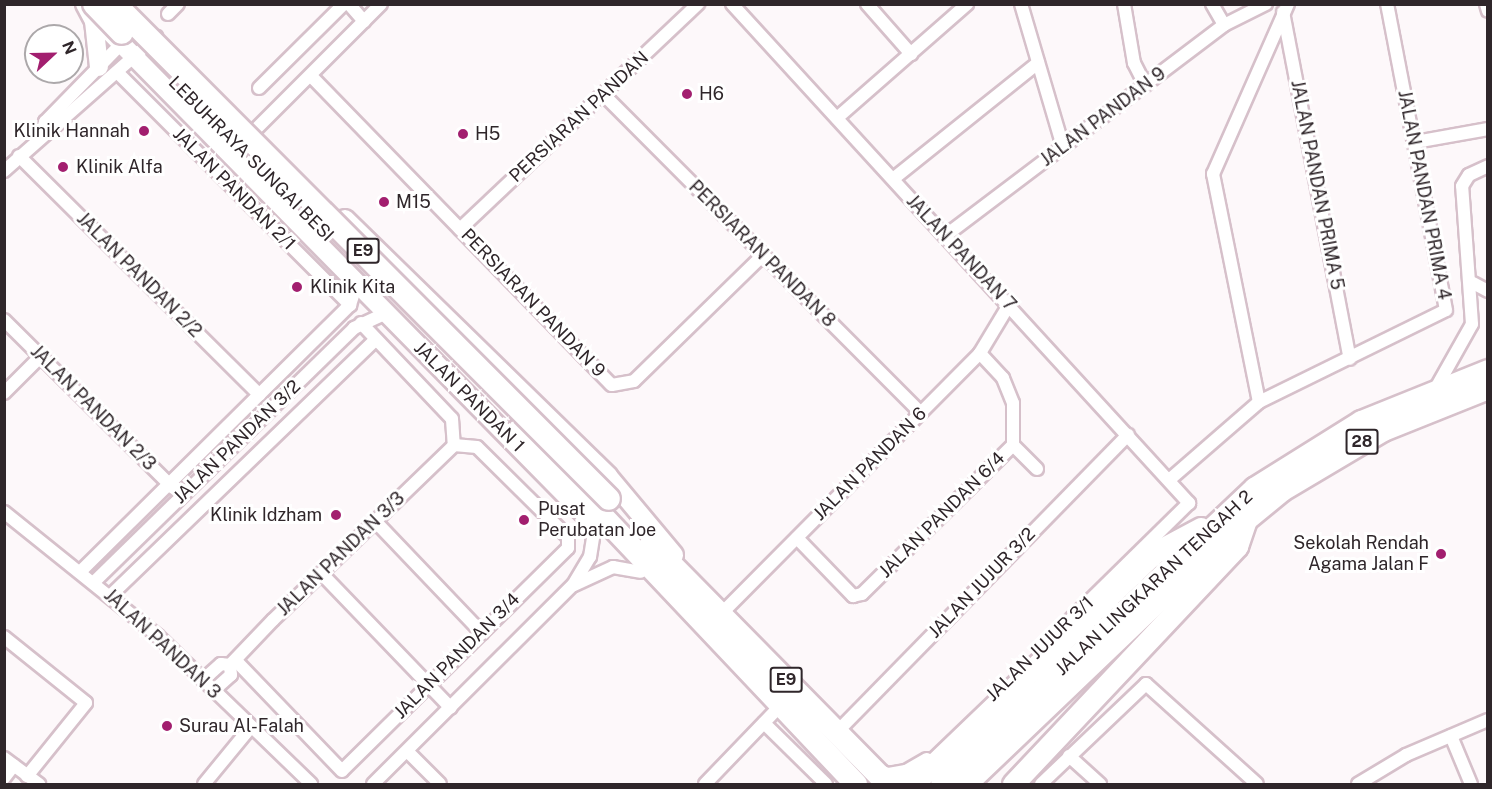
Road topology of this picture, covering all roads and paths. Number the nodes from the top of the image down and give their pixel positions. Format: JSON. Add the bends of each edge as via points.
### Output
{"nodes":[{"id":1,"x":86,"y":4,"type":"edge"},
{"id":2,"x":93,"y":4,"type":"edge"},
{"id":3,"x":115,"y":4,"type":"edge"},
{"id":4,"x":127,"y":4,"type":"edge"},
{"id":5,"x":178,"y":4,"type":"edge"},
{"id":6,"x":344,"y":4,"type":"edge"},
{"id":7,"x":349,"y":4,"type":"edge"},
{"id":8,"x":381,"y":4,"type":"edge"},
{"id":9,"x":698,"y":4,"type":"edge"},
{"id":10,"x":732,"y":4,"type":"edge"},
{"id":11,"x":867,"y":4,"type":"edge"},
{"id":12,"x":967,"y":4,"type":"edge"},
{"id":13,"x":1021,"y":4,"type":"edge"},
{"id":14,"x":1124,"y":4,"type":"edge"},
{"id":15,"x":1212,"y":4,"type":"edge"},
{"id":16,"x":1266,"y":4,"type":"edge"},
{"id":17,"x":1387,"y":4,"type":"edge"},
{"id":18,"x":1486,"y":4,"type":"edge"},
{"id":19,"x":1286,"y":8,"type":"edge"},
{"id":20,"x":1488,"y":11,"type":"edge"},
{"id":21,"x":168,"y":14,"type":"dead end"},
{"id":22,"x":364,"y":21,"type":"junction"},
{"id":23,"x":143,"y":22,"type":"junction"},
{"id":24,"x":1224,"y":25,"type":"junction"},
{"id":25,"x":157,"y":36,"type":"junction"},
{"id":26,"x":127,"y":51,"type":"junction"},
{"id":27,"x":911,"y":54,"type":"junction"},
{"id":28,"x":1038,"y":63,"type":"junction"},
{"id":29,"x":99,"y":67,"type":"junction"},
{"id":30,"x":117,"y":72,"type":"junction"},
{"id":31,"x":311,"y":76,"type":"junction"},
{"id":32,"x":1145,"y":85,"type":"junction"},
{"id":33,"x":259,"y":88,"type":"dead end"},
{"id":34,"x":603,"y":94,"type":"junction"},
{"id":35,"x":837,"y":118,"type":"junction"},
{"id":36,"x":1488,"y":129,"type":"edge"},
{"id":37,"x":254,"y":133,"type":"junction"},
{"id":38,"x":41,"y":136,"type":"junction"},
{"id":39,"x":1414,"y":142,"type":"junction"},
{"id":40,"x":1062,"y":147,"type":"junction"},
{"id":41,"x":19,"y":156,"type":"junction"},
{"id":42,"x":229,"y":156,"type":"junction"},
{"id":43,"x":1488,"y":166,"type":"edge"},
{"id":44,"x":4,"y":171,"type":"edge"},
{"id":45,"x":893,"y":179,"type":"junction"},
{"id":46,"x":460,"y":229,"type":"junction"},
{"id":47,"x":945,"y":236,"type":"junction"},
{"id":48,"x":763,"y":255,"type":"junction"},
{"id":49,"x":393,"y":265,"type":"junction"},
{"id":50,"x":1473,"y":283,"type":"junction"},
{"id":51,"x":361,"y":288,"type":"junction"},
{"id":52,"x":1488,"y":291,"type":"edge"},
{"id":53,"x":350,"y":305,"type":"junction"},
{"id":54,"x":1009,"y":305,"type":"junction"},
{"id":55,"x":386,"y":313,"type":"junction"},
{"id":56,"x":4,"y":320,"type":"edge"},
{"id":57,"x":360,"y":323,"type":"junction"},
{"id":58,"x":375,"y":340,"type":"junction"},
{"id":59,"x":980,"y":353,"type":"junction"},
{"id":60,"x":41,"y":356,"type":"junction"},
{"id":61,"x":1350,"y":359,"type":"junction"},
{"id":62,"x":1488,"y":370,"type":"edge"},
{"id":63,"x":1436,"y":388,"type":"junction"},
{"id":64,"x":1488,"y":388,"type":"edge"},
{"id":65,"x":4,"y":393,"type":"edge"},
{"id":66,"x":260,"y":395,"type":"junction"},
{"id":67,"x":1259,"y":402,"type":"junction"},
{"id":68,"x":921,"y":413,"type":"junction"},
{"id":69,"x":1128,"y":435,"type":"junction"},
{"id":70,"x":1013,"y":444,"type":"junction"},
{"id":71,"x":454,"y":445,"type":"junction"},
{"id":72,"x":1037,"y":469,"type":"dead end"},
{"id":73,"x":1169,"y":480,"type":"junction"},
{"id":74,"x":169,"y":484,"type":"junction"},
{"id":75,"x":181,"y":496,"type":"junction"},
{"id":76,"x":1189,"y":502,"type":"joint"},
{"id":77,"x":581,"y":510,"type":"junction"},
{"id":78,"x":4,"y":512,"type":"edge"},
{"id":79,"x":1248,"y":517,"type":"junction"},
{"id":80,"x":375,"y":521,"type":"junction"},
{"id":81,"x":1215,"y":522,"type":"junction"},
{"id":82,"x":797,"y":538,"type":"junction"},
{"id":83,"x":81,"y":571,"type":"junction"},
{"id":84,"x":641,"y":572,"type":"junction"},
{"id":85,"x":321,"y":573,"type":"junction"},
{"id":86,"x":94,"y":582,"type":"junction"},
{"id":87,"x":573,"y":585,"type":"junction"},
{"id":88,"x":686,"y":593,"type":"junction"},
{"id":89,"x":111,"y":595,"type":"junction"},
{"id":90,"x":721,"y":614,"type":"junction"},
{"id":91,"x":1132,"y":614,"type":"junction"},
{"id":92,"x":482,"y":633,"type":"junction"},
{"id":93,"x":4,"y":637,"type":"edge"},
{"id":94,"x":232,"y":663,"type":"junction"},
{"id":95,"x":203,"y":680,"type":"junction"},
{"id":96,"x":428,"y":685,"type":"junction"},
{"id":97,"x":213,"y":691,"type":"junction"},
{"id":98,"x":780,"y":706,"type":"junction"},
{"id":99,"x":451,"y":708,"type":"junction"},
{"id":100,"x":1488,"y":720,"type":"edge"},
{"id":101,"x":764,"y":723,"type":"junction"},
{"id":102,"x":250,"y":728,"type":"junction"},
{"id":103,"x":837,"y":732,"type":"junction"},
{"id":104,"x":1451,"y":736,"type":"junction"},
{"id":105,"x":408,"y":752,"type":"junction"},
{"id":106,"x":1070,"y":756,"type":"junction"},
{"id":107,"x":9,"y":762,"type":"edge"},
{"id":108,"x":879,"y":775,"type":"junction"},
{"id":109,"x":27,"y":776,"type":"junction"},
{"id":110,"x":4,"y":778,"type":"edge"},
{"id":111,"x":822,"y":781,"type":"edge"},
{"id":112,"x":39,"y":784,"type":"edge"},
{"id":113,"x":204,"y":784,"type":"edge"},
{"id":114,"x":311,"y":784,"type":"edge"},
{"id":115,"x":373,"y":784,"type":"edge"},
{"id":116,"x":440,"y":784,"type":"edge"},
{"id":117,"x":706,"y":784,"type":"edge"},
{"id":118,"x":856,"y":784,"type":"edge"},
{"id":119,"x":900,"y":784,"type":"edge"},
{"id":120,"x":913,"y":784,"type":"edge"},
{"id":121,"x":941,"y":784,"type":"edge"},
{"id":122,"x":966,"y":784,"type":"edge"},
{"id":123,"x":1013,"y":784,"type":"edge"},
{"id":124,"x":1041,"y":784,"type":"edge"},
{"id":125,"x":1100,"y":784,"type":"edge"},
{"id":126,"x":1257,"y":784,"type":"edge"},
{"id":127,"x":1358,"y":784,"type":"edge"},
{"id":128,"x":1471,"y":784,"type":"edge"}],
"edges":[{"from":1,"to":26,"type":"main road","name":"JALAN PANDAN 1"},
{"from":1,"to":29,"type":"main road","via":[[94,21]]},
{"from":2,"to":88,"type":"highway","name":"LEBUHRAYA SUNGAI BESI","number":"E9","bridge":true,"via":[[654,567]]},
{"from":3,"to":88,"type":"highway","name":"LEBUHRAYA SUNGAI BESI","number":"E9","bridge":true},
{"from":4,"to":23,"type":"main road","name":"JALAN PANDAN 1"},
{"from":5,"to":21,"type":"street"},
{"from":6,"to":33,"type":"street"},
{"from":7,"to":22,"type":"street"},
{"from":8,"to":22,"type":"street"},
{"from":9,"to":34,"type":"street","name":"PERSIARAN PANDAN"},
{"from":10,"to":35,"type":"street","name":"JALAN PANDAN 7"},
{"from":11,"to":27,"type":"street"},
{"from":12,"to":27,"type":"street"},
{"from":13,"to":28,"type":"street"},
{"from":14,"to":32,"type":"street","via":[[1134,63]]},
{"from":15,"to":24,"type":"street"},
{"from":16,"to":24,"type":"street","name":"JALAN PANDAN 9"},
{"from":17,"to":39,"type":"street","name":"JALAN PANDAN PRIMA 4"},
{"from":18,"to":20,"type":"street"},
{"from":19,"to":61,"type":"street","name":"JALAN PANDAN PRIMA 5"},
{"from":19,"to":67,"type":"street","via":[[1214,174]]},
{"from":22,"to":31,"type":"street"},
{"from":23,"to":25,"type":"main road","name":"JALAN PANDAN 1"},
{"from":23,"to":26,"type":"street"},
{"from":24,"to":32,"type":"street","name":"JALAN PANDAN 9"},
{"from":25,"to":26,"type":"street"},
{"from":25,"to":37,"type":"main road","name":"JALAN PANDAN 1"},
{"from":26,"to":29,"type":"street"},
{"from":26,"to":30,"type":"street"},
{"from":26,"to":42,"type":"main road","name":"JALAN PANDAN 1"},
{"from":27,"to":35,"type":"street"},
{"from":28,"to":40,"type":"street"},
{"from":28,"to":45,"type":"street"},
{"from":29,"to":38,"type":"street","via":[[45,122]]},
{"from":30,"to":38,"type":"street"},
{"from":30,"to":53,"type":"street","name":"JALAN PANDAN 2/1"},
{"from":31,"to":37,"type":"street"},
{"from":31,"to":46,"type":"street","name":"PERSIARAN PANDAN 9"},
{"from":32,"to":40,"type":"street","name":"JALAN PANDAN 9"},
{"from":34,"to":46,"type":"street","name":"PERSIARAN PANDAN"},
{"from":34,"to":48,"type":"street","name":"PERSIARAN PANDAN 8"},
{"from":35,"to":45,"type":"street","name":"JALAN PANDAN 7"},
{"from":36,"to":39,"type":"street"},
{"from":37,"to":42,"type":"street"},
{"from":37,"to":49,"type":"main road","name":"JALAN PANDAN 1"},
{"from":38,"to":41,"type":"street"},
{"from":39,"to":61,"type":"street","name":"JALAN PANDAN PRIMA 4","via":[[1446,310]]},
{"from":40,"to":47,"type":"street","name":"JALAN PANDAN 9"},
{"from":41,"to":44,"type":"street"},
{"from":41,"to":66,"type":"street","name":"JALAN PANDAN 2/2"},
{"from":42,"to":51,"type":"main road","name":"JALAN PANDAN 1"},
{"from":43,"to":50,"type":"street","via":[[1469,175],[1462,186]]},
{"from":45,"to":47,"type":"street","name":"JALAN PANDAN 7"},
{"from":46,"to":48,"type":"street","name":"PERSIARAN PANDAN 9","via":[[612,385],[624,387]]},
{"from":47,"to":54,"type":"street","name":"JALAN PANDAN 7"},
{"from":48,"to":68,"type":"street","name":"PERSIARAN PANDAN 8"},
{"from":49,"to":51,"type":"main road","via":[[374,272]]},
{"from":49,"to":88,"type":"main road","name":"JALAN PANDAN 1","via":[[608,476]]},
{"from":50,"to":52,"type":"street"},
{"from":50,"to":63,"type":"street","via":[[1472,324]]},
{"from":51,"to":53,"type":"street"},
{"from":51,"to":55,"type":"main road","name":"JALAN PANDAN 1"},
{"from":53,"to":66,"type":"street"},
{"from":54,"to":59,"type":"street","name":"JALAN PANDAN 6"},
{"from":54,"to":69,"type":"street","name":"JALAN PANDAN 7"},
{"from":55,"to":57,"type":"street","name":"JALAN PANDAN 3/2"},
{"from":55,"to":77,"type":"main road","name":"JALAN PANDAN 1"},
{"from":56,"to":60,"type":"street","name":"JALAN PANDAN 2/3"},
{"from":57,"to":58,"type":"street"},
{"from":57,"to":75,"type":"street","name":"JALAN PANDAN 3/2"},
{"from":58,"to":71,"type":"street","via":[[452,418]]},
{"from":58,"to":89,"type":"street","name":"JALAN PANDAN 3/2"},
{"from":59,"to":68,"type":"street","name":"JALAN PANDAN 6"},
{"from":59,"to":70,"type":"street","name":"JALAN PANDAN 6/4","via":[[1003,378],[1013,403]]},
{"from":60,"to":65,"type":"street"},
{"from":60,"to":74,"type":"street","name":"JALAN PANDAN 2/3"},
{"from":61,"to":67,"type":"street","name":"JALAN PANDAN PRIMA 4"},
{"from":62,"to":63,"type":"highway","name":"JALAN LINGKARAN TENGAH 2","number":"28"},
{"from":63,"to":81,"type":"highway","name":"JALAN LINGKARAN TENGAH 2","number":"28","via":[[1305,453]]},
{"from":64,"to":79,"type":"highway","name":"JALAN LINGKARAN TENGAH 2","number":"28","via":[[1383,430]]},
{"from":66,"to":74,"type":"street"},
{"from":67,"to":73,"type":"street","name":"JALAN PANDAN PRIMA 4"},
{"from":68,"to":82,"type":"street","name":"JALAN PANDAN 6"},
{"from":69,"to":73,"type":"street","name":"JALAN PANDAN 7"},
{"from":69,"to":103,"type":"street","name":"JALAN JUJUR 3/2"},
{"from":70,"to":72,"type":"street"},
{"from":70,"to":82,"type":"street","name":"JALAN PANDAN 6/4","via":[[862,594],[854,596]]},
{"from":71,"to":80,"type":"street","name":"JALAN PANDAN 3/3"},
{"from":71,"to":92,"type":"street","name":"JALAN PANDAN 3/4","via":[[477,447],[569,541],[568,548]]},
{"from":73,"to":76,"type":"street","name":"JALAN PANDAN 7"},
{"from":74,"to":75,"type":"street","name":"JALAN PANDAN 2/3"},
{"from":74,"to":83,"type":"street"},
{"from":75,"to":86,"type":"street","name":"JALAN PANDAN 3/2"},
{"from":76,"to":108,"type":"street","name":"JALAN JUJUR 3/1","via":[[921,765]]},
{"from":77,"to":84,"type":"main road","name":"JALAN PANDAN 1"},
{"from":77,"to":87,"type":"street","via":[[593,537],[590,557]]},
{"from":78,"to":83,"type":"street","name":"JALAN PANDAN 3"},
{"from":79,"to":91,"type":"highway","name":"JALAN LINGKARAN TENGAH 2","number":"28"},
{"from":79,"to":123,"type":"highway","via":[[1238,546]]},
{"from":80,"to":85,"type":"street","name":"JALAN PANDAN 3/3"},
{"from":80,"to":92,"type":"street"},
{"from":81,"to":91,"type":"highway","name":"JALAN LINGKARAN TENGAH 2","number":"28"},
{"from":81,"to":120,"type":"highway","via":[[1154,553],[923,781]]},
{"from":82,"to":90,"type":"street","name":"JALAN PANDAN 6"},
{"from":83,"to":86,"type":"street","name":"JALAN PANDAN 3"},
{"from":84,"to":87,"type":"street","via":[[613,567]]},
{"from":84,"to":88,"type":"main road","name":"JALAN PANDAN 1"},
{"from":85,"to":94,"type":"street","name":"JALAN PANDAN 3/3"},
{"from":85,"to":96,"type":"street"},
{"from":86,"to":89,"type":"street","name":"JALAN PANDAN 3"},
{"from":87,"to":99,"type":"street"},
{"from":88,"to":90,"type":"highway","name":"JALAN PANDAN 1","number":"E9"},
{"from":88,"to":98,"type":"highway","name":"JALAN PANDAN 1","number":"E9"},
{"from":89,"to":95,"type":"street","name":"JALAN PANDAN 3"},
{"from":90,"to":103,"type":"highway","name":"JALAN PANDAN 1","number":"E9"},
{"from":91,"to":121,"type":"highway","name":"JALAN LINGKARAN TENGAH 2","number":"28"},
{"from":91,"to":122,"type":"highway","name":"JALAN LINGKARAN TENGAH 2","number":"28"},
{"from":92,"to":96,"type":"street","name":"JALAN PANDAN 3/4"},
{"from":93,"to":109,"type":"street","via":[[86,703]]},
{"from":94,"to":95,"type":"street","name":"JALAN PANDAN 3/3","via":[[221,664]]},
{"from":94,"to":96,"type":"street","name":"JALAN PANDAN 3/4","via":[[342,771]]},
{"from":94,"to":97,"type":"street","name":"JALAN PANDAN 3/3","via":[[231,675]]},
{"from":95,"to":97,"type":"street","name":"JALAN PANDAN 3"},
{"from":96,"to":99,"type":"street"},
{"from":97,"to":102,"type":"street","name":"JALAN PANDAN 3"},
{"from":98,"to":101,"type":"street"},
{"from":98,"to":118,"type":"highway","name":"JALAN PANDAN 1","number":"E9"},
{"from":99,"to":105,"type":"street"},
{"from":100,"to":104,"type":"street"},
{"from":101,"to":111,"type":"street"},
{"from":101,"to":117,"type":"street"},
{"from":102,"to":113,"type":"street"},
{"from":102,"to":114,"type":"street","name":"JALAN PANDAN 3"},
{"from":103,"to":108,"type":"highway","name":"JALAN PANDAN 1","number":"E9"},
{"from":104,"to":127,"type":"street"},
{"from":104,"to":128,"type":"street"},
{"from":105,"to":115,"type":"street"},
{"from":105,"to":116,"type":"street"},
{"from":106,"to":124,"type":"street"},
{"from":106,"to":125,"type":"street"},
{"from":106,"to":126,"type":"street","via":[[1134,690],[1148,685]]},
{"from":107,"to":109,"type":"street"},
{"from":107,"to":110,"type":"street"},
{"from":108,"to":119,"type":"highway"},
{"from":109,"to":112,"type":"street"}]}
